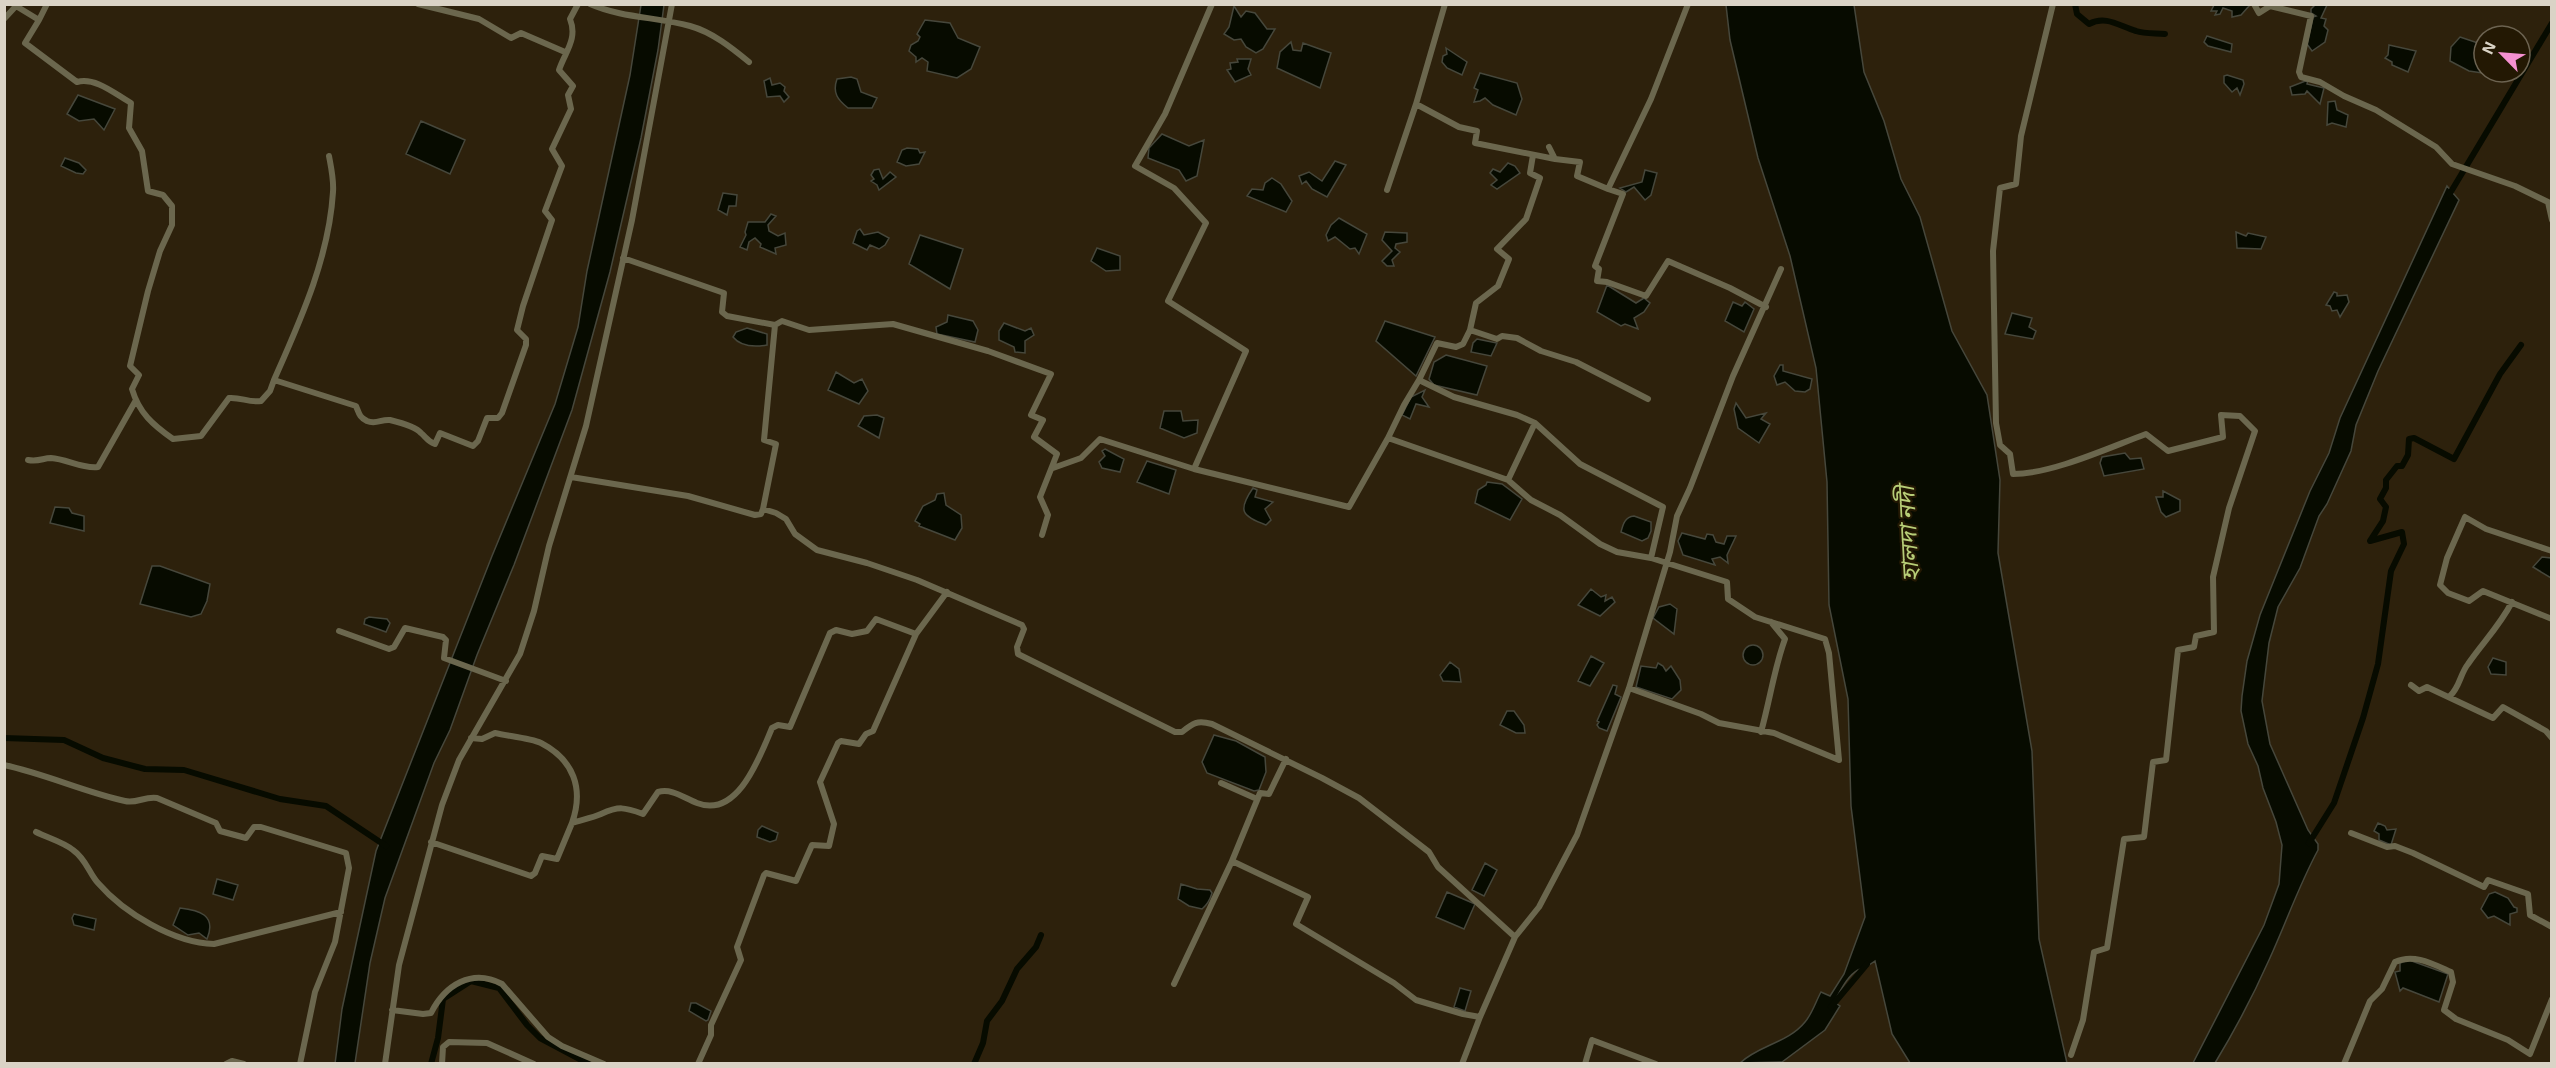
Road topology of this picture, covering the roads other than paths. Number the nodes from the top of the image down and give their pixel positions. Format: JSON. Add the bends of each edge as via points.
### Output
{"nodes":[{"id":1,"x":47,"y":4,"type":"edge"},
{"id":2,"x":418,"y":4,"type":"edge"},
{"id":3,"x":578,"y":4,"type":"edge"},
{"id":4,"x":590,"y":4,"type":"edge"},
{"id":5,"x":672,"y":4,"type":"edge"},
{"id":6,"x":1212,"y":4,"type":"edge"},
{"id":7,"x":1445,"y":4,"type":"edge"},
{"id":8,"x":1688,"y":4,"type":"edge"},
{"id":9,"x":2053,"y":4,"type":"edge"},
{"id":10,"x":2254,"y":4,"type":"edge"},
{"id":11,"x":4,"y":19,"type":"edge"},
{"id":12,"x":39,"y":20,"type":"junction"},
{"id":13,"x":668,"y":23,"type":"junction"},
{"id":14,"x":566,"y":52,"type":"junction"},
{"id":15,"x":749,"y":62,"type":"dead end"},
{"id":16,"x":1416,"y":104,"type":"junction"},
{"id":17,"x":1549,"y":147,"type":"dead end"},
{"id":18,"x":1533,"y":155,"type":"junction"},
{"id":19,"x":329,"y":156,"type":"dead end"},
{"id":20,"x":1555,"y":159,"type":"junction"},
{"id":21,"x":1387,"y":189,"type":"dead end"},
{"id":22,"x":1608,"y":189,"type":"junction"},
{"id":23,"x":2550,"y":201,"type":"edge"},
{"id":24,"x":2552,"y":220,"type":"edge"},
{"id":25,"x":623,"y":258,"type":"junction"},
{"id":26,"x":1781,"y":269,"type":"dead end"},
{"id":27,"x":1766,"y":307,"type":"junction"},
{"id":28,"x":775,"y":325,"type":"junction"},
{"id":29,"x":1470,"y":330,"type":"junction"},
{"id":30,"x":274,"y":380,"type":"junction"},
{"id":31,"x":1419,"y":380,"type":"junction"},
{"id":32,"x":1648,"y":399,"type":"dead end"},
{"id":33,"x":136,"y":400,"type":"junction"},
{"id":34,"x":1535,"y":423,"type":"junction"},
{"id":35,"x":1388,"y":438,"type":"junction"},
{"id":36,"x":28,"y":460,"type":"dead end"},
{"id":37,"x":1053,"y":468,"type":"junction"},
{"id":38,"x":1194,"y":469,"type":"junction"},
{"id":39,"x":571,"y":477,"type":"junction"},
{"id":40,"x":1508,"y":480,"type":"junction"},
{"id":41,"x":763,"y":509,"type":"junction"},
{"id":42,"x":1042,"y":535,"type":"dead end"},
{"id":43,"x":2552,"y":551,"type":"edge"},
{"id":44,"x":1651,"y":558,"type":"junction"},
{"id":45,"x":1666,"y":564,"type":"junction"},
{"id":46,"x":947,"y":592,"type":"junction"},
{"id":47,"x":2512,"y":602,"type":"junction"},
{"id":48,"x":2552,"y":619,"type":"edge"},
{"id":49,"x":1771,"y":622,"type":"junction"},
{"id":50,"x":339,"y":631,"type":"dead end"},
{"id":51,"x":916,"y":634,"type":"junction"},
{"id":52,"x":506,"y":681,"type":"junction"},
{"id":53,"x":2411,"y":685,"type":"dead end"},
{"id":54,"x":1629,"y":688,"type":"junction"},
{"id":55,"x":2450,"y":696,"type":"junction"},
{"id":56,"x":1761,"y":732,"type":"junction"},
{"id":57,"x":471,"y":738,"type":"junction"},
{"id":58,"x":2552,"y":738,"type":"edge"},
{"id":59,"x":1286,"y":759,"type":"junction"},
{"id":60,"x":4,"y":765,"type":"edge"},
{"id":61,"x":1221,"y":783,"type":"dead end"},
{"id":62,"x":1257,"y":799,"type":"junction"},
{"id":63,"x":572,"y":823,"type":"junction"},
{"id":64,"x":36,"y":832,"type":"dead end"},
{"id":65,"x":2351,"y":833,"type":"dead end"},
{"id":66,"x":431,"y":842,"type":"junction"},
{"id":67,"x":1232,"y":861,"type":"junction"},
{"id":68,"x":341,"y":912,"type":"junction"},
{"id":69,"x":2552,"y":927,"type":"edge"},
{"id":70,"x":1515,"y":937,"type":"junction"},
{"id":71,"x":1174,"y":984,"type":"dead end"},
{"id":72,"x":2552,"y":999,"type":"edge"},
{"id":73,"x":392,"y":1010,"type":"junction"},
{"id":74,"x":1480,"y":1017,"type":"junction"},
{"id":75,"x":2071,"y":1054,"type":"dead end"},
{"id":76,"x":226,"y":1064,"type":"edge"},
{"id":77,"x":244,"y":1064,"type":"edge"},
{"id":78,"x":300,"y":1064,"type":"edge"},
{"id":79,"x":385,"y":1064,"type":"edge"},
{"id":80,"x":442,"y":1064,"type":"edge"},
{"id":81,"x":534,"y":1064,"type":"edge"},
{"id":82,"x":604,"y":1064,"type":"edge"},
{"id":83,"x":698,"y":1064,"type":"edge"},
{"id":84,"x":1462,"y":1064,"type":"edge"},
{"id":85,"x":1585,"y":1064,"type":"edge"},
{"id":86,"x":1656,"y":1064,"type":"edge"},
{"id":87,"x":2344,"y":1064,"type":"edge"}],
"edges":[{"from":1,"to":12,"type":"street"},
{"from":2,"to":14,"type":"street","via":[[479,19],[511,38],[521,33]]},
{"from":3,"to":14,"type":"street","via":[[570,19],[573,39]]},
{"from":4,"to":13,"type":"street","via":[[606,11]]},
{"from":5,"to":13,"type":"street"},
{"from":6,"to":38,"type":"street","via":[[1165,114],[1135,166],[1174,188],[1206,223],[1168,301],[1246,351]]},
{"from":7,"to":16,"type":"street"},
{"from":8,"to":22,"type":"street","via":[[1651,99]]},
{"from":9,"to":75,"type":"street","via":[[2021,136],[2016,184],[2000,188],[1993,250],[1996,423],[2000,445],[2010,454],[2013,474],[2070,461],[2146,434],[2168,451],[2200,444],[2223,437],[2221,415],[2240,416],[2255,431],[2229,508],[2213,577],[2214,632],[2196,636],[2194,647],[2178,651],[2166,760],[2153,762],[2144,837],[2124,839],[2107,948],[2094,952],[2083,1020]]},
{"from":10,"to":23,"type":"street","via":[[2259,13],[2270,6],[2311,16],[2301,76],[2376,110],[2436,147],[2452,164]]},
{"from":11,"to":12,"type":"street","via":[[16,6]]},
{"from":12,"to":33,"type":"street","via":[[25,43],[77,81],[94,82],[131,104],[129,128],[142,151],[148,191],[163,195],[172,206],[172,225],[151,281],[130,366],[139,375],[132,389]]},
{"from":13,"to":15,"type":"street","via":[[690,26],[728,44]]},
{"from":13,"to":25,"type":"street"},
{"from":14,"to":30,"type":"street","via":[[559,70],[573,86],[567,95],[571,109],[552,149],[562,166],[545,211],[552,220],[518,330],[526,345],[502,414],[487,418],[478,441],[473,446],[440,433],[435,444],[428,442],[415,429],[388,420],[377,424],[367,421],[359,416],[356,406]]},
{"from":16,"to":18,"type":"street","via":[[1459,127],[1477,131],[1475,143]]},
{"from":16,"to":21,"type":"street"},
{"from":17,"to":20,"type":"street"},
{"from":18,"to":20,"type":"street"},
{"from":18,"to":29,"type":"street","via":[[1530,173],[1540,178],[1526,219],[1497,249],[1509,259],[1498,286],[1476,303]]},
{"from":19,"to":30,"type":"street","via":[[333,190],[327,237],[300,320]]},
{"from":20,"to":22,"type":"street","via":[[1580,162],[1577,176]]},
{"from":22,"to":27,"type":"street","via":[[1623,194],[1595,266],[1599,268],[1597,281],[1646,296],[1668,261]]},
{"from":23,"to":24,"type":"street"},
{"from":25,"to":28,"type":"street","via":[[724,293],[722,312],[727,316]]},
{"from":25,"to":39,"type":"street"},
{"from":26,"to":27,"type":"street"},
{"from":27,"to":45,"type":"street","via":[[1733,376],[1677,516]]},
{"from":28,"to":37,"type":"street","via":[[782,321],[809,330],[892,324],[988,351],[1051,374],[1031,415],[1043,420],[1034,437],[1057,454]]},
{"from":28,"to":41,"type":"street","via":[[764,440],[776,444]]},
{"from":29,"to":31,"type":"street","via":[[1463,344],[1456,347],[1437,343]]},
{"from":29,"to":32,"type":"street","via":[[1497,339],[1517,338],[1576,362]]},
{"from":30,"to":33,"type":"street","via":[[261,401],[250,403],[229,398],[201,436],[186,439],[173,439],[155,426]]},
{"from":31,"to":34,"type":"street","via":[[1454,397]]},
{"from":31,"to":35,"type":"street"},
{"from":33,"to":36,"type":"street","via":[[98,467],[49,458],[39,462]]},
{"from":34,"to":40,"type":"street"},
{"from":34,"to":44,"type":"street","via":[[1580,464],[1663,507]]},
{"from":35,"to":38,"type":"street","via":[[1349,507]]},
{"from":35,"to":40,"type":"street"},
{"from":37,"to":38,"type":"street","via":[[1081,458],[1100,439]]},
{"from":37,"to":42,"type":"street","via":[[1040,497],[1048,515]]},
{"from":39,"to":41,"type":"street","via":[[688,496],[755,515]]},
{"from":39,"to":52,"type":"street","via":[[532,619]]},
{"from":40,"to":44,"type":"street","via":[[1531,500],[1600,544]]},
{"from":41,"to":46,"type":"street","via":[[786,519],[795,534],[817,550]]},
{"from":43,"to":47,"type":"street","via":[[2486,530],[2465,517],[2440,585],[2469,601],[2483,591]]},
{"from":44,"to":45,"type":"street"},
{"from":45,"to":49,"type":"street","via":[[1726,582],[1728,599],[1755,617]]},
{"from":45,"to":54,"type":"street"},
{"from":46,"to":51,"type":"street"},
{"from":46,"to":59,"type":"street","via":[[1022,625],[1018,654],[1117,705],[1175,732],[1182,732],[1194,722],[1212,724]]},
{"from":47,"to":48,"type":"street"},
{"from":47,"to":55,"type":"street","via":[[2500,625],[2466,666]]},
{"from":49,"to":56,"type":"street","via":[[1785,639]]},
{"from":49,"to":56,"type":"street","via":[[1825,639],[1839,760],[1774,733]]},
{"from":50,"to":52,"type":"street","via":[[389,650],[408,627],[445,639],[444,658]]},
{"from":51,"to":63,"type":"street","via":[[876,619],[867,631],[830,633],[790,727],[772,728],[751,776],[729,798],[714,806],[666,790],[658,792],[643,814],[622,807],[610,808]]},
{"from":51,"to":83,"type":"street","via":[[873,731],[859,744],[839,741],[820,782],[834,824],[829,846],[812,845],[796,881],[764,875],[737,947],[741,960]]},
{"from":52,"to":57,"type":"street"},
{"from":53,"to":55,"type":"street","via":[[2419,692],[2427,687]]},
{"from":54,"to":56,"type":"street","via":[[1719,723]]},
{"from":54,"to":70,"type":"street","via":[[1577,835],[1539,907]]},
{"from":55,"to":58,"type":"street","via":[[2493,718],[2503,707],[2546,730]]},
{"from":57,"to":63,"type":"street","via":[[482,740],[495,733],[540,742],[561,758],[570,768],[578,799]]},
{"from":57,"to":66,"type":"street","via":[[453,772]]},
{"from":59,"to":62,"type":"street","via":[[1269,794],[1260,793]]},
{"from":59,"to":70,"type":"street","via":[[1359,798],[1389,819],[1429,852],[1438,867]]},
{"from":60,"to":68,"type":"street","via":[[126,802],[157,798],[216,823],[220,831],[237,837],[247,838],[254,827],[261,827],[346,853],[349,868]]},
{"from":61,"to":62,"type":"street"},
{"from":62,"to":67,"type":"street"},
{"from":63,"to":66,"type":"street","via":[[557,859],[542,856],[531,876]]},
{"from":64,"to":68,"type":"street","via":[[75,852],[98,884],[135,916],[207,944]]},
{"from":65,"to":69,"type":"street","via":[[2404,849],[2484,886],[2488,880],[2528,894],[2530,915]]},
{"from":66,"to":73,"type":"street","via":[[399,965]]},
{"from":67,"to":71,"type":"street"},
{"from":67,"to":74,"type":"street","via":[[1308,897],[1296,924],[1416,1000]]},
{"from":68,"to":78,"type":"street","via":[[335,942],[312,1004]]},
{"from":70,"to":74,"type":"street"},
{"from":72,"to":87,"type":"street","via":[[2530,1054],[2444,1010],[2453,982],[2451,972],[2418,958],[2405,957],[2396,962],[2382,989],[2370,1001]]},
{"from":73,"to":79,"type":"street"},
{"from":73,"to":82,"type":"street","via":[[431,1013],[438,999],[458,981],[493,979],[502,984],[548,1037]]},
{"from":74,"to":84,"type":"street"},
{"from":76,"to":77,"type":"street"},
{"from":80,"to":81,"type":"street","via":[[443,1047],[448,1042],[487,1043]]},
{"from":85,"to":86,"type":"street","via":[[1592,1040]]}]}
